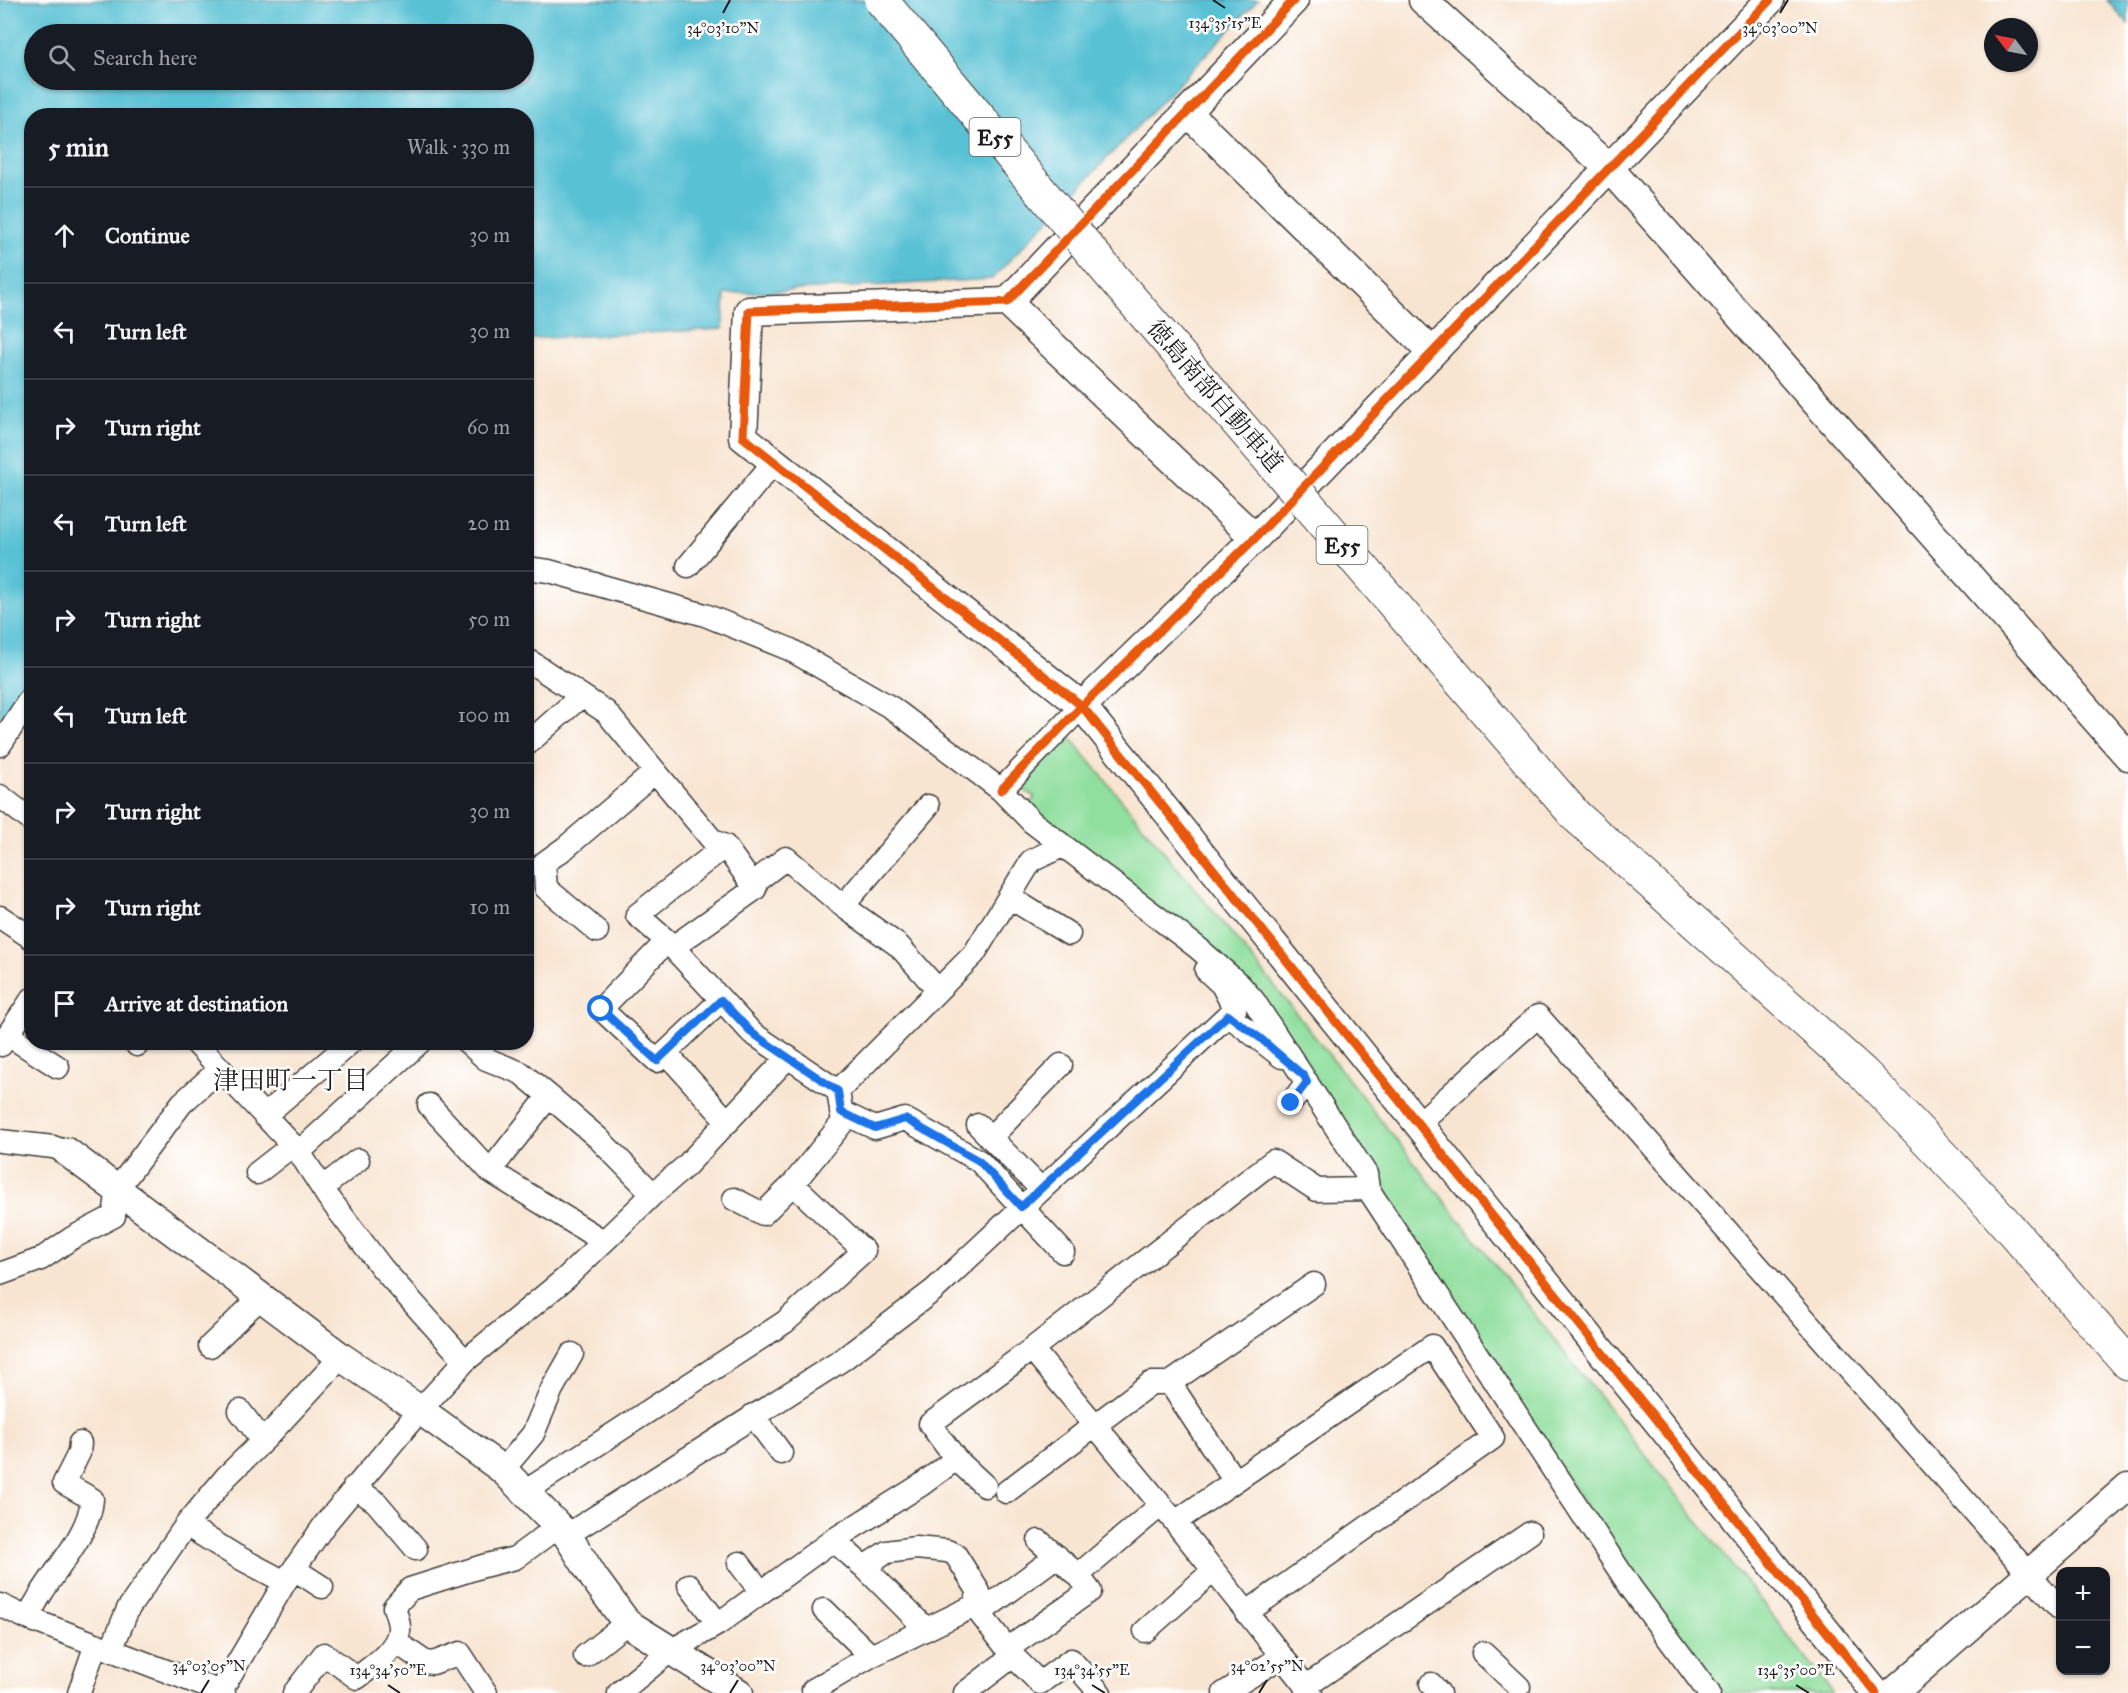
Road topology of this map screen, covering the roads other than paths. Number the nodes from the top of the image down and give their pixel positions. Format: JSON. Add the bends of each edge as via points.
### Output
{"nodes":[{"id":1,"x":881,"y":0,"type":"edge"},
{"id":2,"x":1294,"y":0,"type":"edge"},
{"id":3,"x":1423,"y":0,"type":"edge"},
{"id":4,"x":1770,"y":0,"type":"edge"},
{"id":5,"x":1187,"y":112,"type":"junction"},
{"id":6,"x":1609,"y":168,"type":"junction"},
{"id":7,"x":1007,"y":302,"type":"junction"},
{"id":8,"x":1432,"y":352,"type":"junction"},
{"id":9,"x":774,"y":462,"type":"junction"},
{"id":10,"x":1255,"y":538,"type":"junction"},
{"id":11,"x":688,"y":566,"type":"dead end"},
{"id":12,"x":534,"y":569,"type":"edge"},
{"id":13,"x":534,"y":665,"type":"edge"},
{"id":14,"x":580,"y":697,"type":"junction"},
{"id":15,"x":1082,"y":706,"type":"junction"},
{"id":16,"x":24,"y":708,"type":"edge"},
{"id":17,"x":534,"y":738,"type":"edge"},
{"id":18,"x":0,"y":745,"type":"edge"},
{"id":19,"x":2128,"y":756,"type":"edge"},
{"id":20,"x":655,"y":772,"type":"junction"},
{"id":21,"x":1001,"y":790,"type":"junction"},
{"id":22,"x":0,"y":796,"type":"edge"},
{"id":23,"x":928,"y":806,"type":"dead end"},
{"id":24,"x":24,"y":815,"type":"edge"},
{"id":25,"x":1032,"y":822,"type":"junction"},
{"id":26,"x":724,"y":846,"type":"junction"},
{"id":27,"x":1062,"y":846,"type":"junction"},
{"id":28,"x":535,"y":858,"type":"edge"},
{"id":29,"x":1031,"y":861,"type":"junction"},
{"id":30,"x":752,"y":884,"type":"junction"},
{"id":31,"x":1009,"y":897,"type":"junction"},
{"id":32,"x":843,"y":906,"type":"junction"},
{"id":33,"x":0,"y":916,"type":"edge"},
{"id":34,"x":597,"y":931,"type":"dead end"},
{"id":35,"x":24,"y":932,"type":"edge"},
{"id":36,"x":1069,"y":934,"type":"dead end"},
{"id":37,"x":670,"y":944,"type":"junction"},
{"id":38,"x":938,"y":990,"type":"junction"},
{"id":39,"x":721,"y":1000,"type":"junction"},
{"id":40,"x":1238,"y":1007,"type":"junction"},
{"id":41,"x":24,"y":1011,"type":"edge"},
{"id":42,"x":4,"y":1041,"type":"edge"},
{"id":43,"x":202,"y":1050,"type":"edge"},
{"id":44,"x":342,"y":1050,"type":"edge"},
{"id":45,"x":411,"y":1050,"type":"edge"},
{"id":46,"x":476,"y":1050,"type":"edge"},
{"id":47,"x":666,"y":1053,"type":"junction"},
{"id":48,"x":788,"y":1058,"type":"junction"},
{"id":49,"x":1061,"y":1065,"type":"dead end"},
{"id":50,"x":58,"y":1067,"type":"dead end"},
{"id":51,"x":220,"y":1070,"type":"junction"},
{"id":52,"x":1305,"y":1079,"type":"junction"},
{"id":53,"x":549,"y":1096,"type":"junction"},
{"id":54,"x":839,"y":1101,"type":"junction"},
{"id":55,"x":1291,"y":1103,"type":"dead end"},
{"id":56,"x":429,"y":1105,"type":"dead end"},
{"id":57,"x":264,"y":1116,"type":"junction"},
{"id":58,"x":728,"y":1122,"type":"junction"},
{"id":59,"x":1418,"y":1124,"type":"junction"},
{"id":60,"x":0,"y":1141,"type":"edge"},
{"id":61,"x":296,"y":1149,"type":"junction"},
{"id":62,"x":67,"y":1152,"type":"joint"},
{"id":63,"x":358,"y":1160,"type":"dead end"},
{"id":64,"x":490,"y":1171,"type":"junction"},
{"id":65,"x":257,"y":1173,"type":"dead end"},
{"id":66,"x":793,"y":1184,"type":"junction"},
{"id":67,"x":118,"y":1188,"type":"junction"},
{"id":68,"x":322,"y":1188,"type":"junction"},
{"id":69,"x":1041,"y":1189,"type":"junction"},
{"id":70,"x":1368,"y":1189,"type":"junction"},
{"id":71,"x":652,"y":1194,"type":"junction"},
{"id":72,"x":734,"y":1199,"type":"dead end"},
{"id":73,"x":1021,"y":1207,"type":"junction"},
{"id":74,"x":603,"y":1241,"type":"junction"},
{"id":75,"x":1063,"y":1252,"type":"dead end"},
{"id":76,"x":0,"y":1274,"type":"edge"},
{"id":77,"x":1314,"y":1284,"type":"dead end"},
{"id":78,"x":260,"y":1298,"type":"junction"},
{"id":79,"x":210,"y":1346,"type":"dead end"},
{"id":80,"x":1032,"y":1349,"type":"junction"},
{"id":81,"x":572,"y":1354,"type":"dead end"},
{"id":82,"x":341,"y":1357,"type":"junction"},
{"id":83,"x":465,"y":1361,"type":"junction"},
{"id":84,"x":2128,"y":1363,"type":"edge"},
{"id":85,"x":1170,"y":1383,"type":"junction"},
{"id":86,"x":420,"y":1410,"type":"junction"},
{"id":87,"x":240,"y":1411,"type":"dead end"},
{"id":88,"x":753,"y":1415,"type":"junction"},
{"id":89,"x":1095,"y":1426,"type":"junction"},
{"id":90,"x":263,"y":1441,"type":"junction"},
{"id":91,"x":80,"y":1443,"type":"dead end"},
{"id":92,"x":781,"y":1453,"type":"dead end"},
{"id":93,"x":956,"y":1459,"type":"junction"},
{"id":94,"x":503,"y":1470,"type":"junction"},
{"id":95,"x":1234,"y":1480,"type":"junction"},
{"id":96,"x":354,"y":1487,"type":"junction"},
{"id":97,"x":2128,"y":1487,"type":"edge"},
{"id":98,"x":526,"y":1491,"type":"junction"},
{"id":99,"x":1168,"y":1513,"type":"junction"},
{"id":100,"x":186,"y":1525,"type":"junction"},
{"id":101,"x":563,"y":1530,"type":"junction"},
{"id":102,"x":1530,"y":1533,"type":"dead end"},
{"id":103,"x":833,"y":1540,"type":"junction"},
{"id":104,"x":1039,"y":1541,"type":"dead end"},
{"id":105,"x":416,"y":1549,"type":"dead end"},
{"id":106,"x":1057,"y":1556,"type":"junction"},
{"id":107,"x":739,"y":1563,"type":"dead end"},
{"id":108,"x":864,"y":1567,"type":"junction"},
{"id":109,"x":1214,"y":1571,"type":"junction"},
{"id":110,"x":2028,"y":1574,"type":"junction"},
{"id":111,"x":290,"y":1575,"type":"junction"},
{"id":112,"x":1078,"y":1575,"type":"junction"},
{"id":113,"x":688,"y":1584,"type":"dead end"},
{"id":114,"x":322,"y":1587,"type":"dead end"},
{"id":115,"x":761,"y":1592,"type":"junction"},
{"id":116,"x":0,"y":1605,"type":"edge"},
{"id":117,"x":2056,"y":1605,"type":"edge"},
{"id":118,"x":824,"y":1610,"type":"dead end"},
{"id":119,"x":977,"y":1610,"type":"junction"},
{"id":120,"x":1246,"y":1613,"type":"junction"},
{"id":121,"x":27,"y":1618,"type":"junction"},
{"id":122,"x":627,"y":1623,"type":"junction"},
{"id":123,"x":718,"y":1624,"type":"junction"},
{"id":124,"x":926,"y":1629,"type":"junction"},
{"id":125,"x":1145,"y":1631,"type":"dead end"},
{"id":126,"x":396,"y":1642,"type":"junction"},
{"id":127,"x":103,"y":1647,"type":"junction"},
{"id":128,"x":670,"y":1651,"type":"junction"},
{"id":129,"x":1010,"y":1652,"type":"junction"},
{"id":130,"x":1483,"y":1653,"type":"dead end"},
{"id":131,"x":585,"y":1656,"type":"dead end"},
{"id":132,"x":871,"y":1656,"type":"junction"},
{"id":133,"x":1281,"y":1657,"type":"junction"},
{"id":134,"x":211,"y":1690,"type":"edge"},
{"id":135,"x":813,"y":1690,"type":"dead end"},
{"id":136,"x":1308,"y":1690,"type":"edge"},
{"id":137,"x":1519,"y":1691,"type":"edge"},
{"id":138,"x":79,"y":1693,"type":"edge"},
{"id":139,"x":294,"y":1693,"type":"edge"},
{"id":140,"x":486,"y":1693,"type":"edge"},
{"id":141,"x":619,"y":1693,"type":"edge"},
{"id":142,"x":740,"y":1693,"type":"edge"},
{"id":143,"x":965,"y":1693,"type":"edge"},
{"id":144,"x":1100,"y":1693,"type":"edge"},
{"id":145,"x":1224,"y":1693,"type":"edge"},
{"id":146,"x":1709,"y":1693,"type":"edge"},
{"id":147,"x":1876,"y":1693,"type":"edge"},
{"id":148,"x":1893,"y":1693,"type":"edge"}],
"edges":[{"from":1,"to":84,"type":"highway","name":"徳島南部自動車道","number":"E55","bridge":true,"via":[[1117,282],[1576,816],[1863,1073],[1992,1208]]},
{"from":2,"to":5,"type":"street"},
{"from":3,"to":6,"type":"street"},
{"from":4,"to":6,"type":"street"},
{"from":5,"to":7,"type":"street"},
{"from":5,"to":8,"type":"street"},
{"from":6,"to":8,"type":"street"},
{"from":6,"to":19,"type":"street"},
{"from":7,"to":9,"type":"street","via":[[748,311],[743,437]]},
{"from":7,"to":10,"type":"street"},
{"from":8,"to":10,"type":"street"},
{"from":9,"to":11,"type":"street"},
{"from":9,"to":15,"type":"street"},
{"from":10,"to":15,"type":"street"},
{"from":12,"to":21,"type":"street","via":[[705,615],[789,649],[892,708]]},
{"from":13,"to":14,"type":"street"},
{"from":14,"to":17,"type":"street"},
{"from":14,"to":20,"type":"street","via":[[606,712]]},
{"from":15,"to":21,"type":"street"},
{"from":15,"to":59,"type":"street"},
{"from":16,"to":18,"type":"street"},
{"from":20,"to":26,"type":"street","via":[[712,841]]},
{"from":20,"to":28,"type":"street","via":[[565,848]]},
{"from":21,"to":25,"type":"street"},
{"from":22,"to":24,"type":"street"},
{"from":23,"to":32,"type":"street"},
{"from":25,"to":27,"type":"street"},
{"from":25,"to":29,"type":"street"},
{"from":26,"to":30,"type":"street"},
{"from":26,"to":37,"type":"street","via":[[636,915]]},
{"from":27,"to":29,"type":"street"},
{"from":27,"to":40,"type":"street","via":[[1158,918],[1194,951]]},
{"from":28,"to":34,"type":"street","via":[[546,888]]},
{"from":29,"to":31,"type":"street"},
{"from":30,"to":32,"type":"street","via":[[786,858]]},
{"from":30,"to":37,"type":"street","via":[[755,890]]},
{"from":31,"to":36,"type":"street"},
{"from":31,"to":38,"type":"street","via":[[974,954]]},
{"from":32,"to":38,"type":"street","via":[[899,946]]},
{"from":33,"to":35,"type":"street"},
{"from":37,"to":39,"type":"street"},
{"from":37,"to":47,"type":"street","via":[[601,1009],[657,1061]]},
{"from":38,"to":54,"type":"street"},
{"from":39,"to":47,"type":"street"},
{"from":39,"to":48,"type":"street","via":[[752,1033]]},
{"from":40,"to":52,"type":"street"},
{"from":40,"to":69,"type":"street"},
{"from":41,"to":42,"type":"street"},
{"from":42,"to":50,"type":"street"},
{"from":43,"to":51,"type":"street"},
{"from":44,"to":57,"type":"street"},
{"from":45,"to":61,"type":"street"},
{"from":46,"to":53,"type":"street","via":[[486,1059],[521,1073]]},
{"from":47,"to":58,"type":"street"},
{"from":48,"to":54,"type":"street"},
{"from":48,"to":58,"type":"street"},
{"from":49,"to":69,"type":"street","via":[[984,1131]]},
{"from":51,"to":57,"type":"street"},
{"from":51,"to":67,"type":"street","via":[[182,1103]]},
{"from":52,"to":55,"type":"street"},
{"from":52,"to":70,"type":"street","via":[[1366,1174]]},
{"from":53,"to":64,"type":"street"},
{"from":53,"to":71,"type":"street","via":[[598,1138]]},
{"from":54,"to":66,"type":"street","via":[[843,1122]]},
{"from":54,"to":73,"type":"street","via":[[875,1128],[905,1119],[979,1161]]},
{"from":56,"to":64,"type":"street"},
{"from":57,"to":61,"type":"street"},
{"from":58,"to":71,"type":"street","via":[[686,1166]]},
{"from":59,"to":110,"type":"street","via":[[1538,1016]]},
{"from":59,"to":147,"type":"street"},
{"from":60,"to":62,"type":"street"},
{"from":61,"to":65,"type":"street"},
{"from":61,"to":68,"type":"street"},
{"from":62,"to":67,"type":"street"},
{"from":63,"to":68,"type":"street"},
{"from":64,"to":74,"type":"street"},
{"from":66,"to":72,"type":"street","via":[[763,1214]]},
{"from":66,"to":98,"type":"street","via":[[864,1251],[785,1322]]},
{"from":67,"to":76,"type":"street","via":[[114,1216],[41,1259]]},
{"from":67,"to":78,"type":"street"},
{"from":68,"to":83,"type":"street","via":[[382,1268]]},
{"from":69,"to":73,"type":"street"},
{"from":70,"to":80,"type":"street","via":[[1317,1190],[1273,1161]]},
{"from":70,"to":146,"type":"street","via":[[1631,1588]]},
{"from":71,"to":74,"type":"street"},
{"from":73,"to":75,"type":"street"},
{"from":73,"to":88,"type":"street","via":[[934,1290],[842,1360]]},
{"from":74,"to":83,"type":"street","via":[[566,1278]]},
{"from":77,"to":85,"type":"street"},
{"from":78,"to":79,"type":"street"},
{"from":78,"to":82,"type":"street"},
{"from":80,"to":89,"type":"street"},
{"from":80,"to":93,"type":"street","via":[[930,1424]]},
{"from":81,"to":94,"type":"street","via":[[533,1434]]},
{"from":82,"to":86,"type":"street"},
{"from":82,"to":90,"type":"street"},
{"from":83,"to":86,"type":"street"},
{"from":85,"to":89,"type":"street","via":[[1151,1383]]},
{"from":85,"to":95,"type":"street"},
{"from":86,"to":94,"type":"street"},
{"from":86,"to":96,"type":"street"},
{"from":87,"to":90,"type":"street"},
{"from":88,"to":92,"type":"street"},
{"from":88,"to":101,"type":"street"},
{"from":89,"to":93,"type":"street","via":[[996,1489]]},
{"from":89,"to":99,"type":"street"},
{"from":90,"to":100,"type":"street"},
{"from":91,"to":121,"type":"street","via":[[64,1483],[92,1499],[92,1506],[66,1558]]},
{"from":93,"to":103,"type":"street"},
{"from":94,"to":98,"type":"street"},
{"from":95,"to":99,"type":"street"},
{"from":95,"to":120,"type":"street","via":[[1432,1346],[1493,1438]]},
{"from":96,"to":105,"type":"street","via":[[376,1502]]},
{"from":96,"to":111,"type":"street"},
{"from":97,"to":110,"type":"street"},
{"from":98,"to":101,"type":"street"},
{"from":99,"to":109,"type":"street"},
{"from":99,"to":112,"type":"street"},
{"from":100,"to":111,"type":"street","via":[[236,1556]]},
{"from":100,"to":127,"type":"street"},
{"from":101,"to":122,"type":"street"},
{"from":101,"to":126,"type":"street","via":[[515,1558],[410,1589],[394,1607],[399,1629]]},
{"from":102,"to":136,"type":"street"},
{"from":103,"to":108,"type":"street"},
{"from":103,"to":115,"type":"street"},
{"from":104,"to":106,"type":"street"},
{"from":106,"to":112,"type":"street"},
{"from":106,"to":119,"type":"street"},
{"from":107,"to":115,"type":"street"},
{"from":108,"to":119,"type":"street","via":[[887,1552],[916,1548],[954,1554],[979,1592]]},
{"from":108,"to":124,"type":"street"},
{"from":109,"to":120,"type":"street"},
{"from":109,"to":125,"type":"street"},
{"from":110,"to":117,"type":"street"},
{"from":110,"to":148,"type":"street"},
{"from":111,"to":114,"type":"street"},
{"from":111,"to":134,"type":"street"},
{"from":112,"to":129,"type":"street","via":[[1090,1591]]},
{"from":113,"to":123,"type":"street"},
{"from":115,"to":123,"type":"street"},
{"from":116,"to":121,"type":"street"},
{"from":118,"to":132,"type":"street"},
{"from":119,"to":124,"type":"street"},
{"from":119,"to":129,"type":"street"},
{"from":120,"to":133,"type":"street"},
{"from":121,"to":127,"type":"street"},
{"from":122,"to":128,"type":"street"},
{"from":122,"to":131,"type":"street"},
{"from":123,"to":128,"type":"street"},
{"from":124,"to":132,"type":"street"},
{"from":126,"to":139,"type":"street","via":[[357,1678],[324,1654]]},
{"from":126,"to":140,"type":"street","via":[[425,1662],[460,1653]]},
{"from":127,"to":134,"type":"street"},
{"from":127,"to":138,"type":"street"},
{"from":128,"to":141,"type":"street"},
{"from":128,"to":142,"type":"street"},
{"from":129,"to":143,"type":"street"},
{"from":129,"to":144,"type":"street","via":[[1040,1683],[1071,1660]]},
{"from":130,"to":137,"type":"street"},
{"from":132,"to":135,"type":"street"},
{"from":133,"to":136,"type":"street"},
{"from":133,"to":145,"type":"street"}]}
